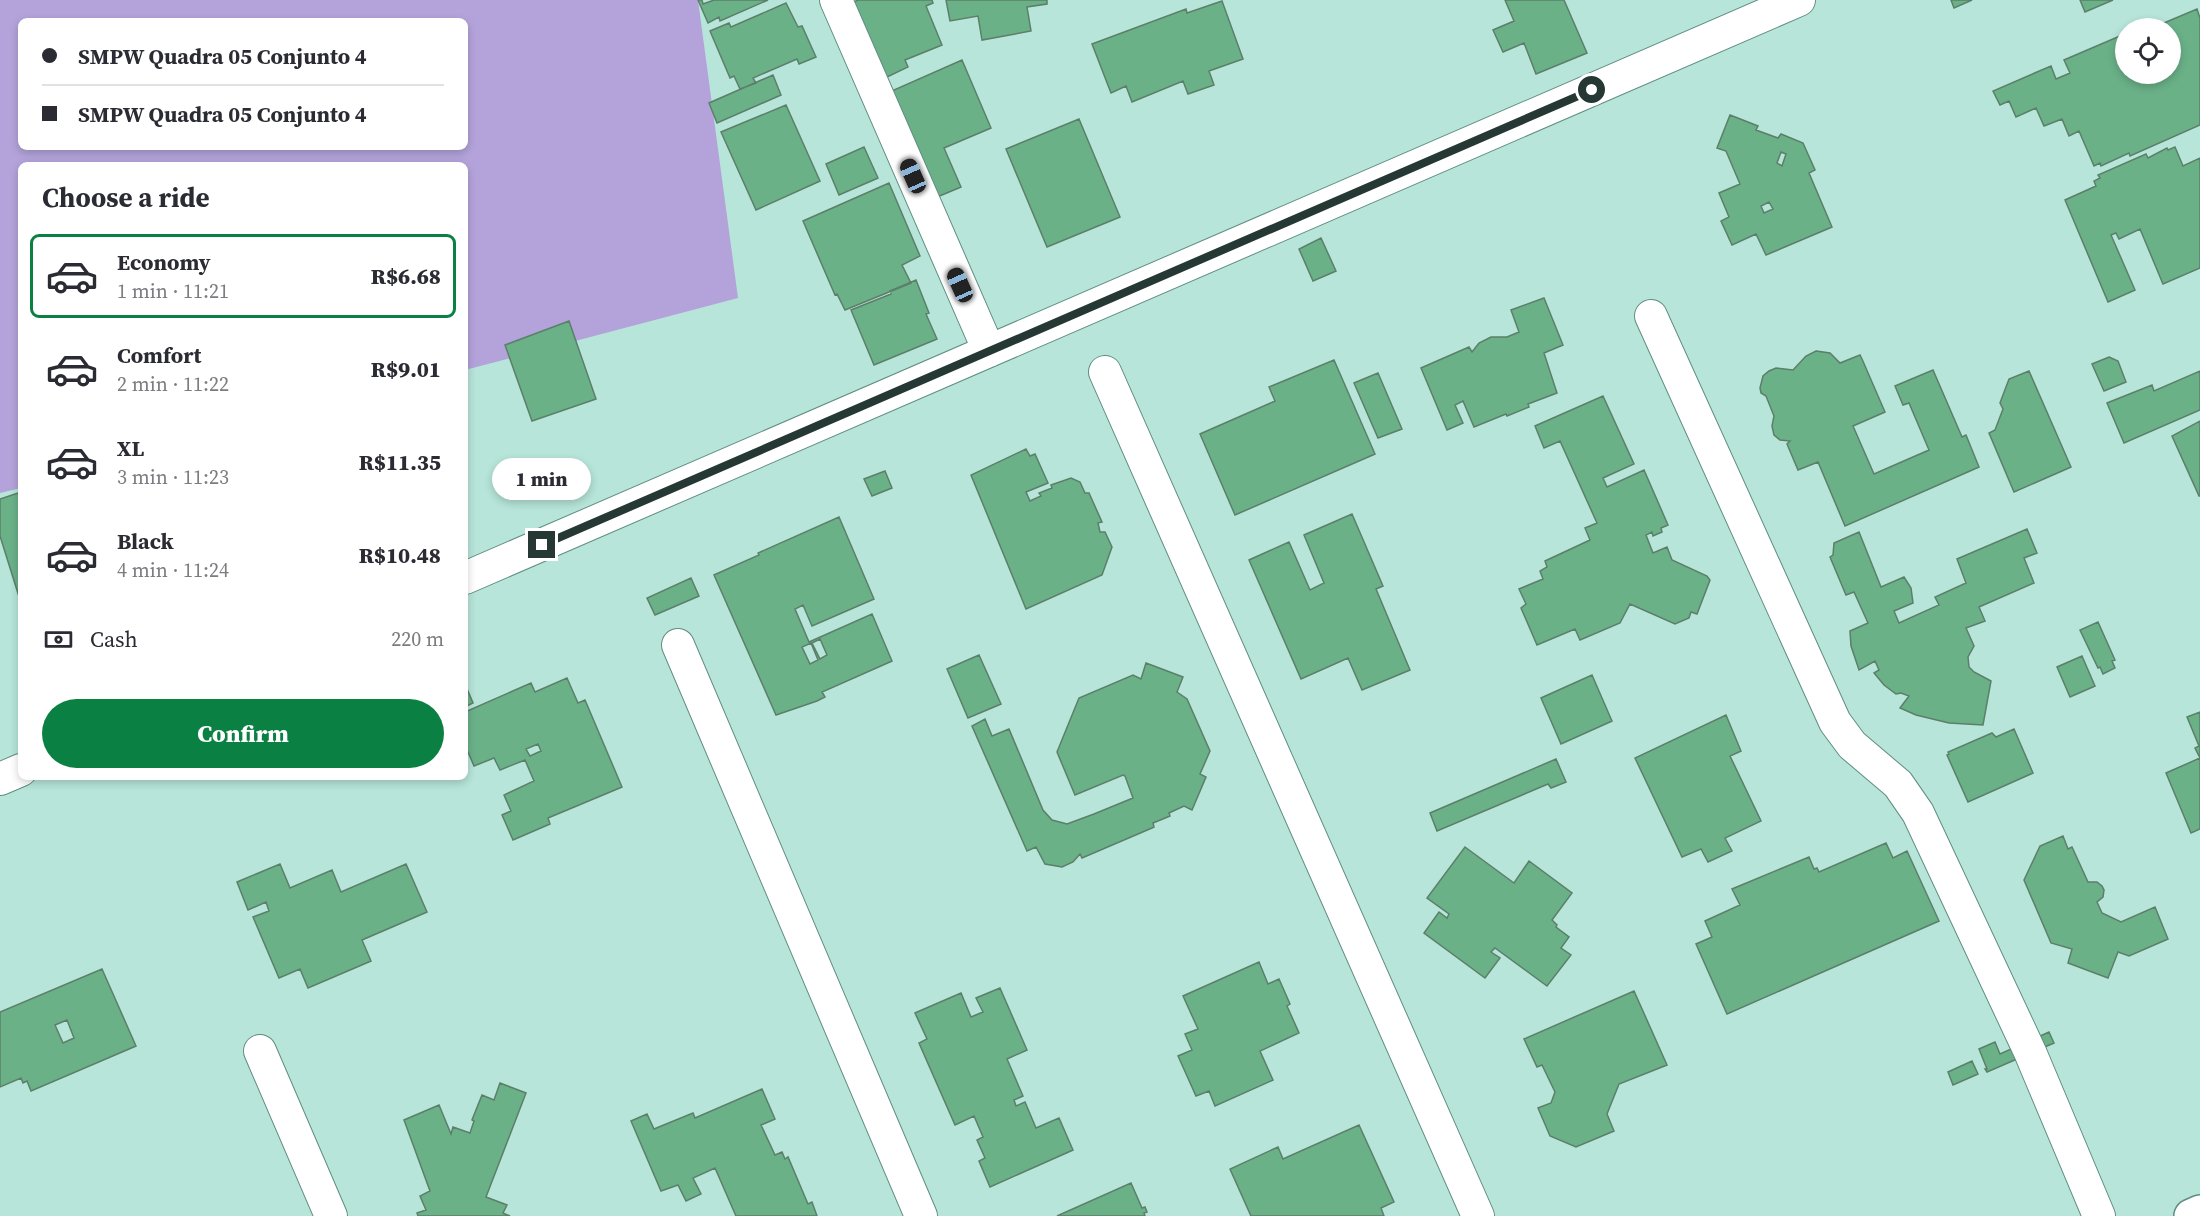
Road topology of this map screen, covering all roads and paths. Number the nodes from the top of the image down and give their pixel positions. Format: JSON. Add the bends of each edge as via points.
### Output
{"nodes":[{"id":1,"x":836,"y":0,"type":"edge"},
{"id":2,"x":1799,"y":0,"type":"edge"},
{"id":3,"x":1651,"y":316,"type":"dead end"},
{"id":4,"x":989,"y":351,"type":"junction"},
{"id":5,"x":1106,"y":372,"type":"dead end"},
{"id":6,"x":468,"y":577,"type":"edge"},
{"id":7,"x":678,"y":645,"type":"dead end"},
{"id":8,"x":18,"y":771,"type":"edge"},
{"id":9,"x":0,"y":779,"type":"edge"},
{"id":10,"x":260,"y":1051,"type":"dead end"},
{"id":11,"x":2200,"y":1212,"type":"edge"},
{"id":12,"x":332,"y":1216,"type":"edge"},
{"id":13,"x":921,"y":1216,"type":"edge"},
{"id":14,"x":1478,"y":1216,"type":"edge"},
{"id":15,"x":2099,"y":1216,"type":"edge"},
{"id":16,"x":2191,"y":1216,"type":"edge"}],
"edges":[{"from":1,"to":4,"type":"street"},
{"from":2,"to":4,"type":"street"},
{"from":3,"to":15,"type":"street","via":[[1835,722],[1852,746],[1898,784],[1918,813],[2030,1052]]},
{"from":4,"to":6,"type":"street"},
{"from":5,"to":14,"type":"street"},
{"from":7,"to":13,"type":"street"},
{"from":8,"to":9,"type":"street"},
{"from":10,"to":12,"type":"street"},
{"from":11,"to":16,"type":"street"}]}
